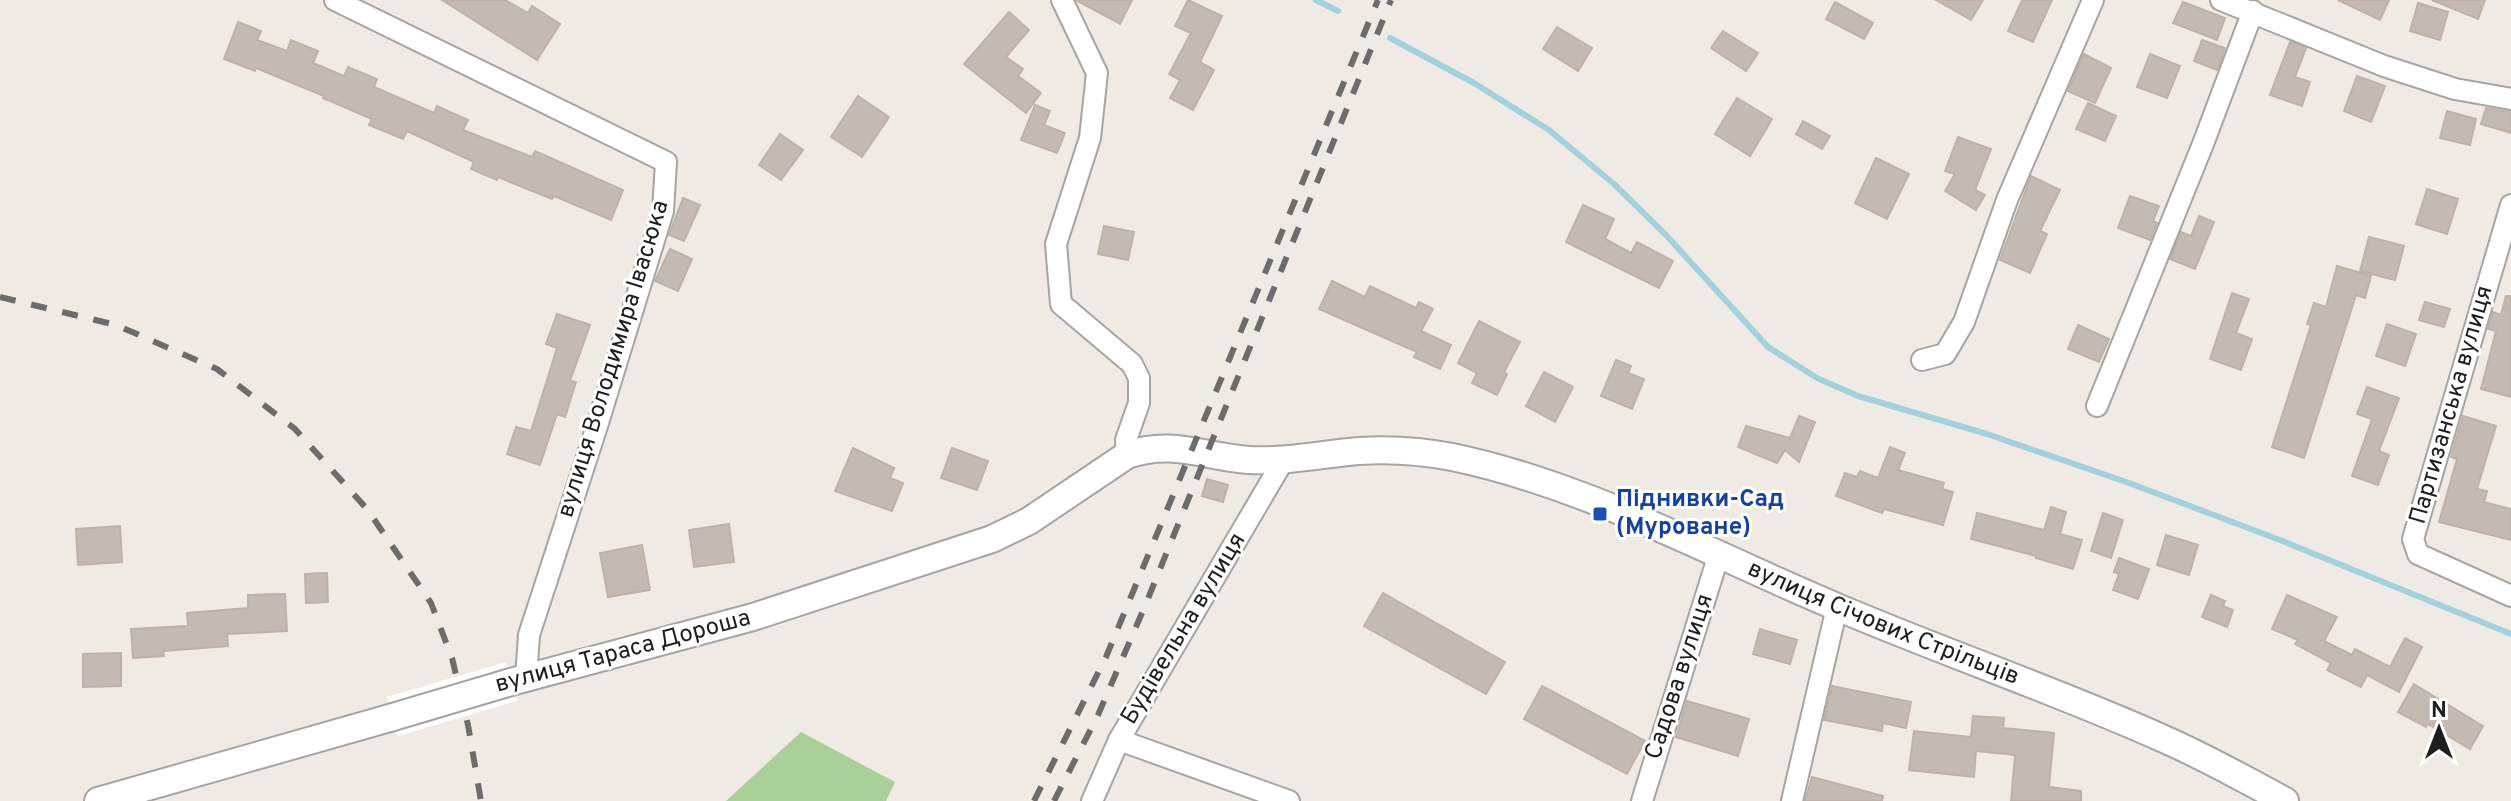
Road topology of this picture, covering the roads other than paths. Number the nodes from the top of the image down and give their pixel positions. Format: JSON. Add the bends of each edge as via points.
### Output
{"nodes":[{"id":1,"x":335,"y":0,"type":"edge"},
{"id":2,"x":1062,"y":0,"type":"edge"},
{"id":3,"x":2093,"y":0,"type":"edge"},
{"id":4,"x":2221,"y":0,"type":"edge"},
{"id":5,"x":2253,"y":11,"type":"junction"},
{"id":6,"x":2511,"y":99,"type":"edge"},
{"id":7,"x":2511,"y":205,"type":"edge"},
{"id":8,"x":1922,"y":360,"type":"dead end"},
{"id":9,"x":2097,"y":406,"type":"dead end"},
{"id":10,"x":1127,"y":455,"type":"junction"},
{"id":11,"x":1283,"y":461,"type":"junction"},
{"id":12,"x":1719,"y":554,"type":"junction"},
{"id":13,"x":2511,"y":596,"type":"edge"},
{"id":14,"x":1837,"y":607,"type":"junction"},
{"id":15,"x":519,"y":680,"type":"junction"},
{"id":16,"x":1119,"y":740,"type":"junction"},
{"id":17,"x":98,"y":801,"type":"edge"},
{"id":18,"x":1092,"y":801,"type":"edge"},
{"id":19,"x":1289,"y":801,"type":"edge"},
{"id":20,"x":1642,"y":801,"type":"edge"},
{"id":21,"x":1792,"y":801,"type":"edge"},
{"id":22,"x":2285,"y":801,"type":"edge"}],
"edges":[{"from":1,"to":15,"type":"street","name":"вулиця Володимира Івасюка","via":[[666,162],[663,211]]},
{"from":2,"to":10,"type":"street","via":[[1097,73],[1090,138],[1056,244],[1061,304],[1132,364],[1139,378]]},
{"from":3,"to":8,"type":"street","via":[[2007,200],[1964,322],[1945,354]]},
{"from":4,"to":5,"type":"street"},
{"from":5,"to":6,"type":"street","via":[[2384,66],[2455,89]]},
{"from":5,"to":9,"type":"street"},
{"from":7,"to":13,"type":"street","name":"Партизанська вулиця","via":[[2413,539],[2418,554]]},
{"from":10,"to":11,"type":"street","name":"вулиця Січових Стрільців","via":[[1168,447]]},
{"from":10,"to":15,"type":"street","name":"вулиця Тараса Дороша","via":[[1029,521],[992,539],[753,617]]},
{"from":11,"to":12,"type":"street","name":"вулиця Січових Стрільців","via":[[1388,450],[1451,457],[1576,494]]},
{"from":11,"to":16,"type":"street","name":"Будівельна вулиця"},
{"from":12,"to":14,"type":"street","name":"вулиця Січових Стрільців"},
{"from":12,"to":20,"type":"street","name":"Садова вулиця"},
{"from":14,"to":21,"type":"street"},
{"from":14,"to":22,"type":"street","name":"вулиця Січових Стрільців","via":[[2164,739]]},
{"from":15,"to":17,"type":"street","name":"вулиця Тараса Дороша","bridge":true},
{"from":16,"to":18,"type":"street","name":"Будівельна вулиця"},
{"from":16,"to":19,"type":"street"}]}
